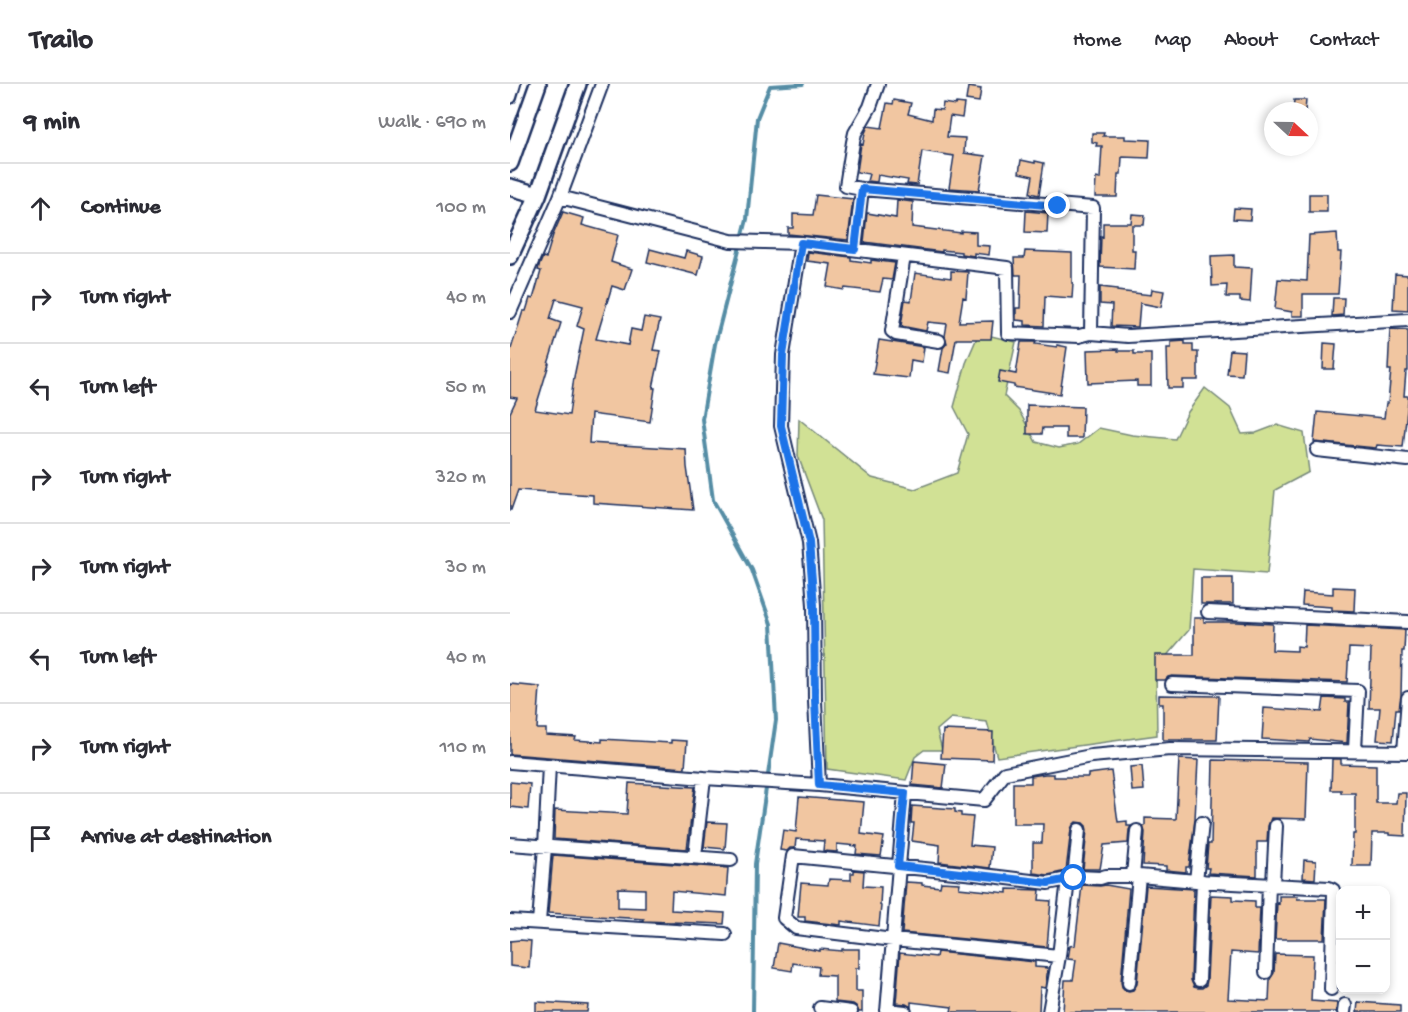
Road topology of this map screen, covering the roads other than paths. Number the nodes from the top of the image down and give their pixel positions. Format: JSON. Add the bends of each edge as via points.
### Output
{"nodes":[{"id":1,"x":514,"y":84,"type":"edge"},
{"id":2,"x":538,"y":84,"type":"edge"},
{"id":3,"x":578,"y":84,"type":"edge"},
{"id":4,"x":602,"y":84,"type":"edge"},
{"id":5,"x":878,"y":84,"type":"edge"},
{"id":6,"x":510,"y":97,"type":"edge"},
{"id":7,"x":510,"y":163,"type":"edge"},
{"id":8,"x":510,"y":187,"type":"edge"},
{"id":9,"x":862,"y":189,"type":"junction"},
{"id":10,"x":538,"y":195,"type":"junction"},
{"id":11,"x":560,"y":197,"type":"junction"},
{"id":12,"x":801,"y":243,"type":"junction"},
{"id":13,"x":855,"y":249,"type":"junction"},
{"id":14,"x":510,"y":256,"type":"edge"},
{"id":15,"x":904,"y":256,"type":"junction"},
{"id":16,"x":510,"y":312,"type":"edge"},
{"id":17,"x":1408,"y":320,"type":"edge"},
{"id":18,"x":1091,"y":333,"type":"junction"},
{"id":19,"x":939,"y":341,"type":"dead end"},
{"id":20,"x":1317,"y":450,"type":"dead end"},
{"id":21,"x":1408,"y":460,"type":"edge"},
{"id":22,"x":1208,"y":612,"type":"dead end"},
{"id":23,"x":1408,"y":622,"type":"edge"},
{"id":24,"x":1172,"y":684,"type":"dead end"},
{"id":25,"x":1408,"y":698,"type":"edge"},
{"id":26,"x":1355,"y":750,"type":"junction"},
{"id":27,"x":1406,"y":752,"type":"edge"},
{"id":28,"x":510,"y":762,"type":"edge"},
{"id":29,"x":549,"y":765,"type":"junction"},
{"id":30,"x":704,"y":777,"type":"junction"},
{"id":31,"x":819,"y":785,"type":"junction"},
{"id":32,"x":905,"y":793,"type":"junction"},
{"id":33,"x":1202,"y":822,"type":"dead end"},
{"id":34,"x":1276,"y":826,"type":"dead end"},
{"id":35,"x":1079,"y":830,"type":"dead end"},
{"id":36,"x":1137,"y":831,"type":"dead end"},
{"id":37,"x":510,"y":844,"type":"edge"},
{"id":38,"x":545,"y":847,"type":"junction"},
{"id":39,"x":695,"y":856,"type":"junction"},
{"id":40,"x":731,"y":860,"type":"dead end"},
{"id":41,"x":898,"y":866,"type":"junction"},
{"id":42,"x":1136,"y":876,"type":"junction"},
{"id":43,"x":1071,"y":879,"type":"junction"},
{"id":44,"x":1200,"y":881,"type":"junction"},
{"id":45,"x":1271,"y":884,"type":"junction"},
{"id":46,"x":510,"y":921,"type":"edge"},
{"id":47,"x":539,"y":922,"type":"junction"},
{"id":48,"x":725,"y":934,"type":"dead end"},
{"id":49,"x":893,"y":940,"type":"junction"},
{"id":50,"x":1059,"y":956,"type":"junction"},
{"id":51,"x":1266,"y":972,"type":"dead end"},
{"id":52,"x":1199,"y":980,"type":"dead end"},
{"id":53,"x":1129,"y":983,"type":"dead end"},
{"id":54,"x":1331,"y":989,"type":"dead end"},
{"id":55,"x":820,"y":1008,"type":"dead end"},
{"id":56,"x":887,"y":1011,"type":"edge"},
{"id":57,"x":851,"y":1012,"type":"edge"},
{"id":58,"x":905,"y":1012,"type":"edge"},
{"id":59,"x":1049,"y":1012,"type":"edge"}],
"edges":[{"from":1,"to":6,"type":"street"},
{"from":2,"to":7,"type":"main road"},
{"from":3,"to":10,"type":"main road"},
{"from":4,"to":11,"type":"street"},
{"from":5,"to":9,"type":"street","via":[[855,133],[846,186]]},
{"from":8,"to":10,"type":"main road"},
{"from":9,"to":13,"type":"street"},
{"from":9,"to":18,"type":"street","via":[[1093,208]]},
{"from":10,"to":14,"type":"main road"},
{"from":11,"to":12,"type":"street","via":[[731,241]]},
{"from":11,"to":16,"type":"street"},
{"from":12,"to":13,"type":"street"},
{"from":12,"to":31,"type":"street","via":[[783,355],[781,426],[809,543]]},
{"from":13,"to":15,"type":"street"},
{"from":15,"to":18,"type":"street","via":[[1007,268],[1008,333]]},
{"from":15,"to":19,"type":"street","via":[[892,331]]},
{"from":17,"to":18,"type":"street","via":[[1128,336]]},
{"from":20,"to":21,"type":"street"},
{"from":22,"to":23,"type":"street"},
{"from":24,"to":26,"type":"street","via":[[1358,691]]},
{"from":25,"to":27,"type":"street"},
{"from":26,"to":27,"type":"street"},
{"from":26,"to":32,"type":"street","via":[[1144,750],[1005,773],[984,800]]},
{"from":28,"to":29,"type":"street"},
{"from":29,"to":30,"type":"street"},
{"from":29,"to":38,"type":"street"},
{"from":30,"to":31,"type":"street"},
{"from":30,"to":39,"type":"street"},
{"from":31,"to":32,"type":"street"},
{"from":32,"to":41,"type":"street"},
{"from":33,"to":44,"type":"street"},
{"from":34,"to":45,"type":"street"},
{"from":35,"to":43,"type":"street"},
{"from":36,"to":42,"type":"street"},
{"from":37,"to":38,"type":"street"},
{"from":38,"to":39,"type":"street"},
{"from":38,"to":47,"type":"street"},
{"from":39,"to":40,"type":"street"},
{"from":41,"to":43,"type":"street","via":[[1048,883]]},
{"from":41,"to":49,"type":"street"},
{"from":41,"to":49,"type":"street","via":[[793,856],[784,918],[796,928]]},
{"from":42,"to":43,"type":"street"},
{"from":42,"to":44,"type":"street"},
{"from":42,"to":53,"type":"street"},
{"from":43,"to":50,"type":"street"},
{"from":44,"to":45,"type":"street"},
{"from":44,"to":52,"type":"street"},
{"from":45,"to":51,"type":"street"},
{"from":45,"to":54,"type":"street","via":[[1333,890]]},
{"from":46,"to":47,"type":"street"},
{"from":47,"to":48,"type":"street"},
{"from":49,"to":50,"type":"street"},
{"from":49,"to":56,"type":"street"},
{"from":50,"to":59,"type":"street"},
{"from":55,"to":57,"type":"street"},
{"from":56,"to":58,"type":"street"}]}
